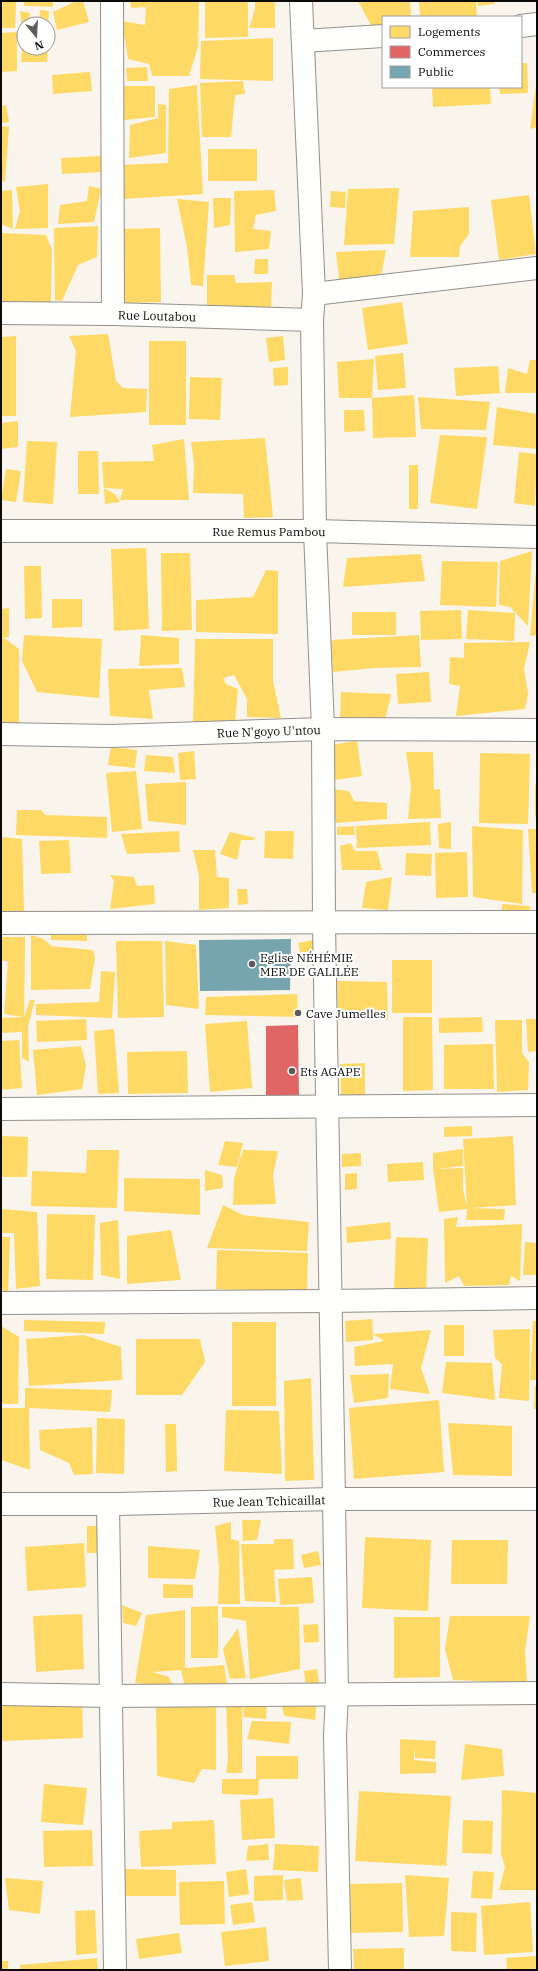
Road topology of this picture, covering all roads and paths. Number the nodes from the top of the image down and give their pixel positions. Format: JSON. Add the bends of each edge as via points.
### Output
{"nodes":[{"id":1,"x":112,"y":1,"type":"edge"},
{"id":2,"x":301,"y":1,"type":"edge"},
{"id":3,"x":537,"y":24,"type":"edge"},
{"id":4,"x":522,"y":26,"type":"edge"},
{"id":5,"x":382,"y":36,"type":"edge"},
{"id":6,"x":303,"y":41,"type":"junction"},
{"id":7,"x":537,"y":268,"type":"edge"},
{"id":8,"x":314,"y":294,"type":"junction"},
{"id":9,"x":1,"y":313,"type":"edge"},
{"id":10,"x":113,"y":314,"type":"junction"},
{"id":11,"x":312,"y":320,"type":"junction"},
{"id":12,"x":315,"y":531,"type":"junction"},
{"id":13,"x":1,"y":532,"type":"edge"},
{"id":14,"x":537,"y":537,"type":"edge"},
{"id":15,"x":323,"y":729,"type":"junction"},
{"id":16,"x":537,"y":730,"type":"edge"},
{"id":17,"x":1,"y":734,"type":"edge"},
{"id":18,"x":537,"y":922,"type":"edge"},
{"id":19,"x":324,"y":923,"type":"junction"},
{"id":20,"x":1,"y":924,"type":"edge"},
{"id":21,"x":537,"y":1105,"type":"edge"},
{"id":22,"x":328,"y":1106,"type":"junction"},
{"id":23,"x":1,"y":1109,"type":"edge"},
{"id":24,"x":537,"y":1298,"type":"edge"},
{"id":25,"x":330,"y":1301,"type":"junction"},
{"id":26,"x":1,"y":1303,"type":"edge"},
{"id":27,"x":334,"y":1499,"type":"junction"},
{"id":28,"x":537,"y":1499,"type":"edge"},
{"id":29,"x":1,"y":1504,"type":"edge"},
{"id":30,"x":108,"y":1504,"type":"junction"},
{"id":31,"x":537,"y":1693,"type":"edge"},
{"id":32,"x":1,"y":1694,"type":"edge"},
{"id":33,"x":337,"y":1694,"type":"junction"},
{"id":34,"x":110,"y":1696,"type":"junction"},
{"id":35,"x":115,"y":1970,"type":"edge"},
{"id":36,"x":340,"y":1970,"type":"edge"}],
"edges":[{"from":1,"to":10,"type":"street"},
{"from":2,"to":6,"type":"street"},
{"from":3,"to":4,"type":"street"},
{"from":5,"to":6,"type":"street"},
{"from":6,"to":8,"type":"street"},
{"from":7,"to":8,"type":"street"},
{"from":8,"to":11,"type":"street"},
{"from":9,"to":10,"type":"street","name":"Rue Loutabou"},
{"from":10,"to":11,"type":"street","name":"Rue Loutabou"},
{"from":11,"to":12,"type":"street"},
{"from":12,"to":13,"type":"street","name":"Rue Remus Pambou"},
{"from":12,"to":14,"type":"street","name":"Rue Remus Pambou"},
{"from":12,"to":15,"type":"street"},
{"from":15,"to":16,"type":"street","name":"Rue N'goyo U'ntou"},
{"from":15,"to":17,"type":"street","name":"Rue N'goyo U'ntou","via":[[118,736]]},
{"from":15,"to":19,"type":"street"},
{"from":18,"to":19,"type":"street"},
{"from":19,"to":20,"type":"street"},
{"from":19,"to":22,"type":"street"},
{"from":21,"to":22,"type":"street"},
{"from":22,"to":23,"type":"street"},
{"from":22,"to":25,"type":"street"},
{"from":24,"to":25,"type":"street"},
{"from":25,"to":26,"type":"street"},
{"from":25,"to":27,"type":"street"},
{"from":27,"to":28,"type":"street","name":"Rue Jean Tchicaillat"},
{"from":27,"to":30,"type":"street","name":"Rue Jean Tchicaillat"},
{"from":27,"to":33,"type":"street"},
{"from":29,"to":30,"type":"street","name":"Rue Jean Tchicaillat"},
{"from":30,"to":34,"type":"street"},
{"from":31,"to":33,"type":"street"},
{"from":32,"to":34,"type":"street"},
{"from":33,"to":34,"type":"street"},
{"from":33,"to":36,"type":"street","via":[[335,1736]]},
{"from":34,"to":35,"type":"street"}]}
